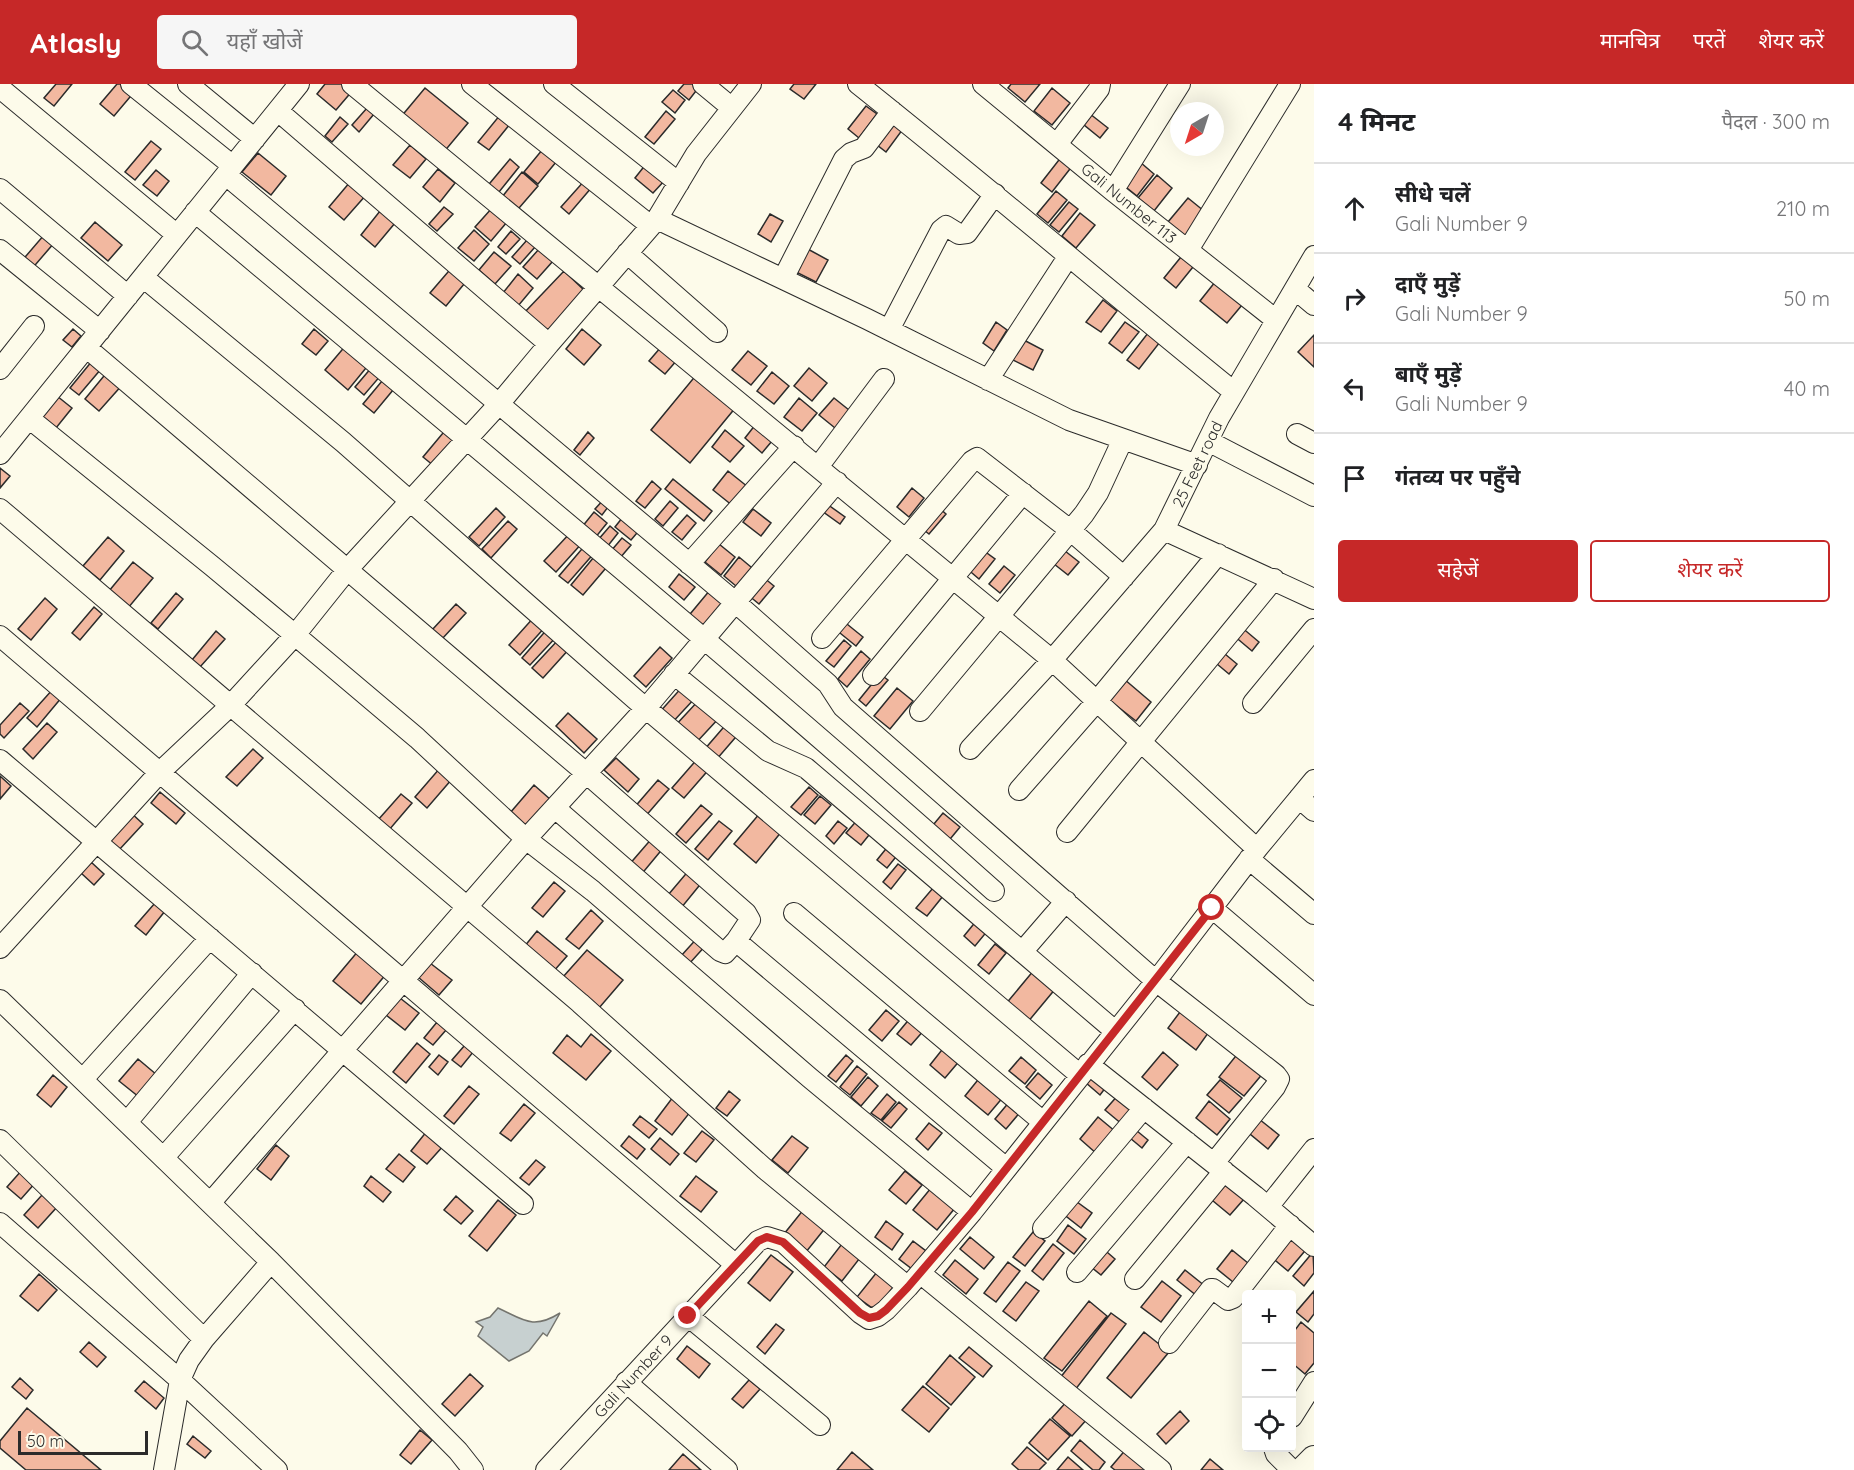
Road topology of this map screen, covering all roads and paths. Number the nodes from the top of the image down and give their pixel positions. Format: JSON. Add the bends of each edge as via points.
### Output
{"nodes":[{"id":1,"x":131,"y":84,"type":"edge"},
{"id":2,"x":188,"y":84,"type":"edge"},
{"id":3,"x":299,"y":84,"type":"edge"},
{"id":4,"x":352,"y":84,"type":"edge"},
{"id":5,"x":472,"y":84,"type":"edge"},
{"id":6,"x":554,"y":84,"type":"edge"},
{"id":7,"x":703,"y":84,"type":"edge"},
{"id":8,"x":751,"y":84,"type":"edge"},
{"id":9,"x":858,"y":84,"type":"edge"},
{"id":10,"x":983,"y":84,"type":"edge"},
{"id":11,"x":1100,"y":84,"type":"edge"},
{"id":12,"x":1180,"y":84,"type":"edge"},
{"id":13,"x":1290,"y":84,"type":"edge"},
{"id":14,"x":0,"y":88,"type":"edge"},
{"id":15,"x":732,"y":108,"type":"junction"},
{"id":16,"x":278,"y":111,"type":"junction"},
{"id":17,"x":892,"y":111,"type":"junction"},
{"id":18,"x":255,"y":139,"type":"junction"},
{"id":19,"x":1056,"y":144,"type":"junction"},
{"id":20,"x":230,"y":170,"type":"junction"},
{"id":21,"x":679,"y":183,"type":"junction"},
{"id":22,"x":0,"y":189,"type":"edge"},
{"id":23,"x":1113,"y":191,"type":"junction"},
{"id":24,"x":995,"y":194,"type":"junction"},
{"id":25,"x":195,"y":212,"type":"junction"},
{"id":26,"x":654,"y":222,"type":"junction"},
{"id":27,"x":177,"y":235,"type":"junction"},
{"id":28,"x":0,"y":250,"type":"edge"},
{"id":29,"x":1188,"y":250,"type":"junction"},
{"id":30,"x":627,"y":253,"type":"junction"},
{"id":31,"x":1314,"y":256,"type":"edge"},
{"id":32,"x":1068,"y":257,"type":"junction"},
{"id":33,"x":143,"y":277,"type":"junction"},
{"id":34,"x":783,"y":279,"type":"junction"},
{"id":35,"x":597,"y":287,"type":"junction"},
{"id":36,"x":1295,"y":289,"type":"junction"},
{"id":37,"x":129,"y":296,"type":"junction"},
{"id":38,"x":1314,"y":305,"type":"edge"},
{"id":39,"x":1276,"y":320,"type":"junction"},
{"id":40,"x":34,"y":326,"type":"dead end"},
{"id":41,"x":889,"y":330,"type":"junction"},
{"id":42,"x":100,"y":332,"type":"junction"},
{"id":43,"x":717,"y":332,"type":"dead end"},
{"id":44,"x":549,"y":344,"type":"junction"},
{"id":45,"x":87,"y":348,"type":"junction"},
{"id":46,"x":0,"y":369,"type":"edge"},
{"id":47,"x":884,"y":379,"type":"dead end"},
{"id":48,"x":988,"y":380,"type":"junction"},
{"id":49,"x":1234,"y":392,"type":"junction"},
{"id":50,"x":499,"y":405,"type":"junction"},
{"id":51,"x":30,"y":420,"type":"junction"},
{"id":52,"x":1123,"y":439,"type":"junction"},
{"id":53,"x":467,"y":440,"type":"junction"},
{"id":54,"x":1208,"y":441,"type":"junction"},
{"id":55,"x":794,"y":446,"type":"junction"},
{"id":56,"x":0,"y":454,"type":"edge"},
{"id":57,"x":1197,"y":465,"type":"junction"},
{"id":58,"x":818,"y":467,"type":"junction"},
{"id":59,"x":837,"y":482,"type":"junction"},
{"id":60,"x":1023,"y":493,"type":"junction"},
{"id":61,"x":1314,"y":496,"type":"edge"},
{"id":62,"x":409,"y":500,"type":"junction"},
{"id":63,"x":0,"y":509,"type":"edge"},
{"id":64,"x":1070,"y":530,"type":"junction"},
{"id":65,"x":1164,"y":530,"type":"junction"},
{"id":66,"x":905,"y":538,"type":"junction"},
{"id":67,"x":1218,"y":554,"type":"junction"},
{"id":68,"x":689,"y":564,"type":"junction"},
{"id":69,"x":347,"y":570,"type":"junction"},
{"id":70,"x":1124,"y":577,"type":"junction"},
{"id":71,"x":953,"y":578,"type":"junction"},
{"id":72,"x":1274,"y":579,"type":"junction"},
{"id":73,"x":1314,"y":599,"type":"edge"},
{"id":74,"x":735,"y":602,"type":"junction"},
{"id":75,"x":998,"y":615,"type":"junction"},
{"id":76,"x":1314,"y":629,"type":"edge"},
{"id":77,"x":295,"y":635,"type":"junction"},
{"id":78,"x":0,"y":636,"type":"edge"},
{"id":79,"x":822,"y":638,"type":"dead end"},
{"id":80,"x":704,"y":639,"type":"junction"},
{"id":81,"x":1052,"y":660,"type":"junction"},
{"id":82,"x":674,"y":674,"type":"junction"},
{"id":83,"x":873,"y":675,"type":"dead end"},
{"id":84,"x":1097,"y":701,"type":"junction"},
{"id":85,"x":1253,"y":703,"type":"dead end"},
{"id":86,"x":230,"y":706,"type":"junction"},
{"id":87,"x":646,"y":708,"type":"junction"},
{"id":88,"x":920,"y":711,"type":"dead end"},
{"id":89,"x":1140,"y":741,"type":"junction"},
{"id":90,"x":970,"y":749,"type":"dead end"},
{"id":91,"x":0,"y":760,"type":"edge"},
{"id":92,"x":160,"y":772,"type":"junction"},
{"id":93,"x":586,"y":773,"type":"junction"},
{"id":94,"x":1314,"y":780,"type":"edge"},
{"id":95,"x":1020,"y":790,"type":"dead end"},
{"id":96,"x":1299,"y":798,"type":"junction"},
{"id":97,"x":555,"y":808,"type":"junction"},
{"id":98,"x":1314,"y":811,"type":"edge"},
{"id":99,"x":1067,"y":832,"type":"dead end"},
{"id":100,"x":526,"y":840,"type":"junction"},
{"id":101,"x":95,"y":841,"type":"junction"},
{"id":102,"x":1253,"y":854,"type":"junction"},
{"id":103,"x":994,"y":891,"type":"dead end"},
{"id":104,"x":1066,"y":901,"type":"junction"},
{"id":105,"x":1212,"y":908,"type":"junction"},
{"id":106,"x":467,"y":909,"type":"junction"},
{"id":107,"x":794,"y":913,"type":"dead end"},
{"id":108,"x":1314,"y":914,"type":"edge"},
{"id":109,"x":210,"y":938,"type":"junction"},
{"id":110,"x":736,"y":941,"type":"junction"},
{"id":111,"x":0,"y":948,"type":"edge"},
{"id":112,"x":1022,"y":952,"type":"junction"},
{"id":113,"x":252,"y":973,"type":"junction"},
{"id":114,"x":404,"y":981,"type":"junction"},
{"id":115,"x":1156,"y":981,"type":"junction"},
{"id":116,"x":1314,"y":995,"type":"edge"},
{"id":117,"x":2,"y":1007,"type":"edge"},
{"id":118,"x":295,"y":1009,"type":"junction"},
{"id":119,"x":1115,"y":1031,"type":"junction"},
{"id":120,"x":343,"y":1050,"type":"junction"},
{"id":121,"x":1084,"y":1069,"type":"junction"},
{"id":122,"x":83,"y":1079,"type":"junction"},
{"id":123,"x":1144,"y":1108,"type":"junction"},
{"id":124,"x":128,"y":1122,"type":"junction"},
{"id":125,"x":1042,"y":1122,"type":"junction"},
{"id":126,"x":0,"y":1140,"type":"edge"},
{"id":127,"x":1187,"y":1142,"type":"junction"},
{"id":128,"x":1314,"y":1149,"type":"edge"},
{"id":129,"x":164,"y":1157,"type":"junction"},
{"id":130,"x":1219,"y":1167,"type":"junction"},
{"id":131,"x":1006,"y":1168,"type":"junction"},
{"id":132,"x":211,"y":1202,"type":"junction"},
{"id":133,"x":523,"y":1204,"type":"dead end"},
{"id":134,"x":1268,"y":1207,"type":"junction"},
{"id":135,"x":972,"y":1212,"type":"junction"},
{"id":136,"x":0,"y":1223,"type":"edge"},
{"id":137,"x":1290,"y":1225,"type":"junction"},
{"id":138,"x":1043,"y":1228,"type":"dead end"},
{"id":139,"x":1314,"y":1246,"type":"edge"},
{"id":140,"x":271,"y":1262,"type":"junction"},
{"id":141,"x":736,"y":1265,"type":"junction"},
{"id":142,"x":1077,"y":1272,"type":"dead end"},
{"id":143,"x":1135,"y":1279,"type":"dead end"},
{"id":144,"x":914,"y":1280,"type":"junction"},
{"id":145,"x":688,"y":1316,"type":"junction"},
{"id":146,"x":204,"y":1339,"type":"junction"},
{"id":147,"x":1169,"y":1342,"type":"dead end"},
{"id":148,"x":180,"y":1380,"type":"junction"},
{"id":149,"x":626,"y":1382,"type":"junction"},
{"id":150,"x":1314,"y":1382,"type":"edge"},
{"id":151,"x":1296,"y":1411,"type":"edge"},
{"id":152,"x":820,"y":1425,"type":"dead end"},
{"id":153,"x":1275,"y":1452,"type":"edge"},
{"id":154,"x":1314,"y":1459,"type":"edge"},
{"id":155,"x":164,"y":1470,"type":"edge"},
{"id":156,"x":277,"y":1470,"type":"edge"},
{"id":157,"x":473,"y":1470,"type":"edge"},
{"id":158,"x":546,"y":1470,"type":"edge"},
{"id":159,"x":727,"y":1470,"type":"edge"},
{"id":160,"x":1161,"y":1470,"type":"edge"},
{"id":161,"x":1292,"y":1470,"type":"edge"},
{"id":162,"x":1303,"y":1470,"type":"edge"}],
"edges":[{"from":1,"to":20,"type":"street"},
{"from":2,"to":18,"type":"street"},
{"from":3,"to":16,"type":"street"},
{"from":4,"to":35,"type":"street"},
{"from":5,"to":26,"type":"street"},
{"from":6,"to":21,"type":"street"},
{"from":7,"to":15,"type":"street"},
{"from":8,"to":15,"type":"street"},
{"from":9,"to":17,"type":"street"},
{"from":10,"to":19,"type":"street","name":"Gali Number 113"},
{"from":11,"to":19,"type":"street"},
{"from":12,"to":23,"type":"street"},
{"from":13,"to":29,"type":"street"},
{"from":14,"to":27,"type":"street"},
{"from":15,"to":21,"type":"street"},
{"from":16,"to":18,"type":"street"},
{"from":16,"to":44,"type":"street"},
{"from":17,"to":24,"type":"street"},
{"from":17,"to":34,"type":"street","via":[[864,148],[844,159]]},
{"from":18,"to":20,"type":"street"},
{"from":19,"to":23,"type":"street","name":"Gali Number 113"},
{"from":20,"to":25,"type":"street"},
{"from":20,"to":50,"type":"street"},
{"from":21,"to":26,"type":"street"},
{"from":22,"to":37,"type":"street"},
{"from":23,"to":29,"type":"street","name":"Gali Number 113"},
{"from":24,"to":32,"type":"street"},
{"from":24,"to":41,"type":"street","via":[[967,233],[959,234],[946,226],[941,230]]},
{"from":25,"to":27,"type":"street"},
{"from":25,"to":53,"type":"street"},
{"from":26,"to":30,"type":"street"},
{"from":26,"to":34,"type":"street"},
{"from":27,"to":33,"type":"street"},
{"from":28,"to":42,"type":"street"},
{"from":29,"to":39,"type":"street","name":"Gali Number 113"},
{"from":30,"to":35,"type":"street"},
{"from":30,"to":43,"type":"street"},
{"from":31,"to":36,"type":"street","name":"25 Feet road"},
{"from":32,"to":48,"type":"street"},
{"from":32,"to":49,"type":"street"},
{"from":33,"to":37,"type":"street"},
{"from":33,"to":62,"type":"street"},
{"from":34,"to":41,"type":"street"},
{"from":35,"to":44,"type":"street"},
{"from":35,"to":55,"type":"street"},
{"from":36,"to":38,"type":"street"},
{"from":36,"to":39,"type":"street","name":"25 Feet road"},
{"from":37,"to":42,"type":"street"},
{"from":39,"to":49,"type":"street","name":"25 Feet road"},
{"from":40,"to":46,"type":"street"},
{"from":41,"to":48,"type":"street"},
{"from":42,"to":45,"type":"street"},
{"from":44,"to":50,"type":"street"},
{"from":45,"to":51,"type":"street"},
{"from":45,"to":69,"type":"street"},
{"from":47,"to":58,"type":"street"},
{"from":48,"to":52,"type":"street","via":[[1069,420]]},
{"from":49,"to":54,"type":"street","name":"25 Feet road"},
{"from":50,"to":53,"type":"street"},
{"from":50,"to":68,"type":"street"},
{"from":51,"to":56,"type":"street"},
{"from":51,"to":77,"type":"street"},
{"from":52,"to":57,"type":"street"},
{"from":52,"to":64,"type":"street","via":[[1098,493]]},
{"from":53,"to":62,"type":"street"},
{"from":53,"to":80,"type":"street"},
{"from":54,"to":57,"type":"street","name":"25 Feet road"},
{"from":54,"to":61,"type":"street"},
{"from":55,"to":58,"type":"street"},
{"from":55,"to":68,"type":"street"},
{"from":57,"to":65,"type":"street","name":"25 Feet road"},
{"from":58,"to":59,"type":"street"},
{"from":59,"to":66,"type":"street"},
{"from":59,"to":74,"type":"street"},
{"from":60,"to":64,"type":"street"},
{"from":60,"to":66,"type":"street","via":[[974,459]]},
{"from":60,"to":71,"type":"street"},
{"from":62,"to":69,"type":"street"},
{"from":62,"to":87,"type":"street"},
{"from":63,"to":86,"type":"street"},
{"from":64,"to":70,"type":"street"},
{"from":64,"to":75,"type":"street"},
{"from":65,"to":67,"type":"street"},
{"from":65,"to":70,"type":"street","name":"25 Feet road"},
{"from":66,"to":71,"type":"street"},
{"from":66,"to":79,"type":"street"},
{"from":67,"to":72,"type":"street"},
{"from":67,"to":84,"type":"street"},
{"from":68,"to":74,"type":"street"},
{"from":69,"to":77,"type":"street"},
{"from":69,"to":93,"type":"street"},
{"from":70,"to":81,"type":"street","name":"25 Feet road"},
{"from":71,"to":75,"type":"street"},
{"from":71,"to":83,"type":"street"},
{"from":72,"to":73,"type":"street"},
{"from":72,"to":89,"type":"street"},
{"from":74,"to":80,"type":"street"},
{"from":74,"to":104,"type":"street","via":[[828,684],[843,707]]},
{"from":75,"to":81,"type":"street"},
{"from":75,"to":88,"type":"street"},
{"from":76,"to":85,"type":"street"},
{"from":77,"to":86,"type":"street"},
{"from":77,"to":100,"type":"street","via":[[417,738]]},
{"from":78,"to":92,"type":"street"},
{"from":80,"to":82,"type":"street"},
{"from":80,"to":103,"type":"street"},
{"from":81,"to":84,"type":"street"},
{"from":81,"to":90,"type":"street","name":"25 Feet road"},
{"from":82,"to":87,"type":"street"},
{"from":82,"to":112,"type":"street","via":[[768,751],[806,768]]},
{"from":84,"to":89,"type":"street"},
{"from":84,"to":95,"type":"street"},
{"from":86,"to":92,"type":"street"},
{"from":86,"to":106,"type":"street"},
{"from":87,"to":93,"type":"street"},
{"from":87,"to":121,"type":"street"},
{"from":89,"to":99,"type":"street"},
{"from":89,"to":102,"type":"street"},
{"from":91,"to":101,"type":"street"},
{"from":92,"to":101,"type":"street"},
{"from":92,"to":114,"type":"street"},
{"from":93,"to":97,"type":"street"},
{"from":93,"to":110,"type":"street","via":[[746,913],[750,920]]},
{"from":94,"to":96,"type":"street","name":"Gali Number 9"},
{"from":96,"to":98,"type":"street"},
{"from":96,"to":102,"type":"street","name":"Gali Number 9"},
{"from":97,"to":100,"type":"street"},
{"from":97,"to":110,"type":"street","via":[[720,951],[725,953]]},
{"from":100,"to":106,"type":"street"},
{"from":100,"to":135,"type":"street","via":[[593,891]]},
{"from":101,"to":109,"type":"street"},
{"from":101,"to":111,"type":"street"},
{"from":102,"to":105,"type":"street","name":"Gali Number 9"},
{"from":102,"to":108,"type":"street"},
{"from":104,"to":112,"type":"street"},
{"from":104,"to":115,"type":"street"},
{"from":105,"to":115,"type":"street","name":"Gali Number 9"},
{"from":105,"to":116,"type":"street"},
{"from":106,"to":114,"type":"street"},
{"from":106,"to":144,"type":"street","via":[[580,1003],[765,1169]]},
{"from":107,"to":125,"type":"street"},
{"from":109,"to":113,"type":"street"},
{"from":109,"to":122,"type":"street"},
{"from":110,"to":131,"type":"street"},
{"from":112,"to":119,"type":"street"},
{"from":113,"to":118,"type":"street"},
{"from":113,"to":124,"type":"street"},
{"from":114,"to":120,"type":"street"},
{"from":114,"to":141,"type":"street"},
{"from":115,"to":119,"type":"street","name":"Gali Number 9"},
{"from":115,"to":130,"type":"street","via":[[1279,1079]]},
{"from":117,"to":122,"type":"street"},
{"from":118,"to":120,"type":"street"},
{"from":118,"to":129,"type":"street"},
{"from":119,"to":121,"type":"street","name":"Gali Number 9"},
{"from":120,"to":132,"type":"street"},
{"from":120,"to":133,"type":"street"},
{"from":121,"to":123,"type":"street"},
{"from":121,"to":125,"type":"street","name":"Gali Number 9"},
{"from":122,"to":124,"type":"street"},
{"from":123,"to":127,"type":"street"},
{"from":123,"to":138,"type":"street"},
{"from":124,"to":129,"type":"street"},
{"from":125,"to":131,"type":"street","name":"Gali Number 9"},
{"from":126,"to":146,"type":"street"},
{"from":127,"to":130,"type":"street"},
{"from":127,"to":142,"type":"street"},
{"from":128,"to":134,"type":"street"},
{"from":129,"to":132,"type":"street"},
{"from":130,"to":134,"type":"street"},
{"from":130,"to":143,"type":"street"},
{"from":131,"to":135,"type":"street","name":"Gali Number 9"},
{"from":132,"to":140,"type":"street"},
{"from":134,"to":137,"type":"street"},
{"from":135,"to":144,"type":"street","name":"Gali Number 9"},
{"from":136,"to":148,"type":"street"},
{"from":137,"to":139,"type":"street"},
{"from":137,"to":147,"type":"street","via":[[1233,1298],[1228,1300],[1211,1289]]},
{"from":140,"to":146,"type":"street"},
{"from":140,"to":157,"type":"street"},
{"from":141,"to":144,"type":"street","name":"Gali Number 9","via":[[758,1241],[776,1238],[869,1318],[886,1310]]},
{"from":141,"to":145,"type":"street","name":"Gali Number 9"},
{"from":144,"to":160,"type":"street"},
{"from":145,"to":149,"type":"street","name":"Gali Number 9"},
{"from":145,"to":152,"type":"street"},
{"from":146,"to":148,"type":"street"},
{"from":148,"to":155,"type":"street"},
{"from":148,"to":156,"type":"street"},
{"from":149,"to":158,"type":"street","name":"Gali Number 9"},
{"from":149,"to":159,"type":"street"},
{"from":150,"to":151,"type":"street"},
{"from":153,"to":161,"type":"street"},
{"from":154,"to":162,"type":"main road"}]}
